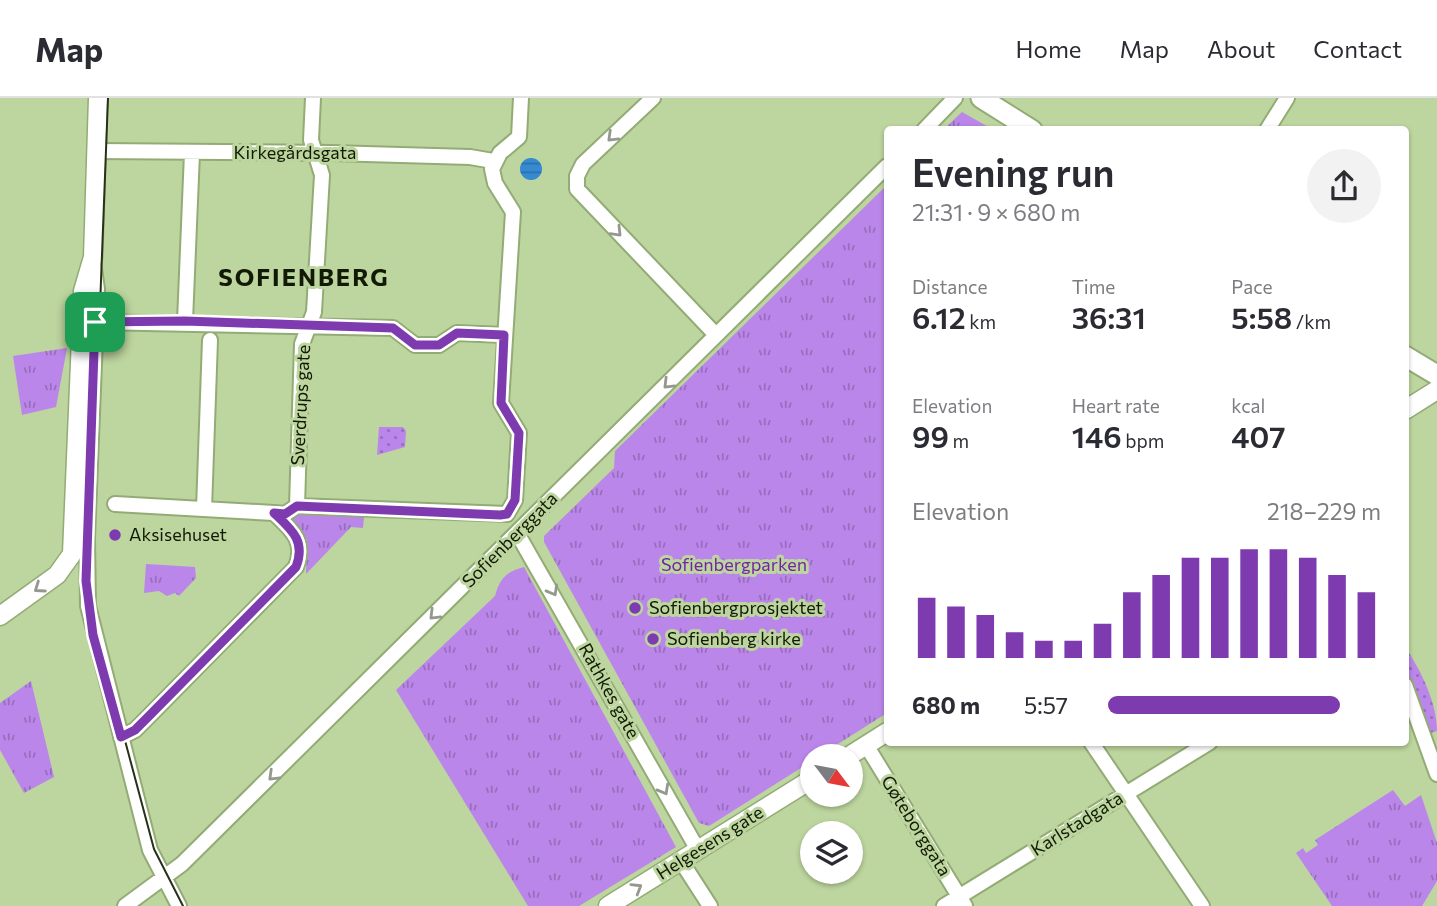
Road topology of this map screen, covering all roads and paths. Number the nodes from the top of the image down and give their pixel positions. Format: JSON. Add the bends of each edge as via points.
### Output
{"nodes":[{"id":1,"x":98,"y":98,"type":"edge"},
{"id":2,"x":313,"y":98,"type":"edge"},
{"id":3,"x":521,"y":98,"type":"edge"},
{"id":4,"x":653,"y":98,"type":"edge"},
{"id":5,"x":955,"y":98,"type":"edge"},
{"id":6,"x":981,"y":98,"type":"edge"},
{"id":7,"x":1287,"y":98,"type":"edge"},
{"id":8,"x":928,"y":126,"type":"edge"},
{"id":9,"x":1026,"y":126,"type":"edge"},
{"id":10,"x":1270,"y":126,"type":"edge"},
{"id":11,"x":96,"y":151,"type":"junction"},
{"id":12,"x":192,"y":153,"type":"junction"},
{"id":13,"x":316,"y":154,"type":"junction"},
{"id":14,"x":493,"y":161,"type":"junction"},
{"id":15,"x":884,"y":169,"type":"edge"},
{"id":16,"x":93,"y":257,"type":"junction"},
{"id":17,"x":185,"y":321,"type":"junction"},
{"id":18,"x":95,"y":322,"type":"junction"},
{"id":19,"x":310,"y":325,"type":"junction"},
{"id":20,"x":504,"y":335,"type":"junction"},
{"id":21,"x":716,"y":335,"type":"junction"},
{"id":22,"x":210,"y":340,"type":"dead end"},
{"id":23,"x":1409,"y":358,"type":"edge"},
{"id":24,"x":1437,"y":375,"type":"edge"},
{"id":25,"x":1437,"y":390,"type":"edge"},
{"id":26,"x":1409,"y":408,"type":"edge"},
{"id":27,"x":115,"y":504,"type":"dead end"},
{"id":28,"x":297,"y":506,"type":"junction"},
{"id":29,"x":204,"y":509,"type":"junction"},
{"id":30,"x":274,"y":513,"type":"junction"},
{"id":31,"x":517,"y":533,"type":"junction"},
{"id":32,"x":0,"y":616,"type":"edge"},
{"id":33,"x":1409,"y":696,"type":"edge"},
{"id":34,"x":884,"y":734,"type":"edge"},
{"id":35,"x":121,"y":737,"type":"junction"},
{"id":36,"x":866,"y":746,"type":"junction"},
{"id":37,"x":1094,"y":746,"type":"edge"},
{"id":38,"x":1203,"y":746,"type":"edge"},
{"id":39,"x":863,"y":748,"type":"edge"},
{"id":40,"x":1437,"y":774,"type":"edge"},
{"id":41,"x":800,"y":786,"type":"edge"},
{"id":42,"x":1125,"y":793,"type":"junction"},
{"id":43,"x":698,"y":850,"type":"junction"},
{"id":44,"x":681,"y":861,"type":"junction"},
{"id":45,"x":165,"y":879,"type":"junction"},
{"id":46,"x":962,"y":901,"type":"edge"},
{"id":47,"x":125,"y":906,"type":"edge"},
{"id":48,"x":179,"y":906,"type":"edge"},
{"id":49,"x":608,"y":906,"type":"edge"},
{"id":50,"x":710,"y":906,"type":"edge"},
{"id":51,"x":944,"y":906,"type":"edge"},
{"id":52,"x":1202,"y":906,"type":"edge"}],
"edges":[{"from":1,"to":11,"type":"street"},
{"from":2,"to":13,"type":"street","name":"Sverdrups gate","via":[[311,140]]},
{"from":3,"to":14,"type":"street","via":[[519,137]]},
{"from":4,"to":21,"type":"street","one_way":true,"via":[[583,164],[576,180],[580,194]]},
{"from":5,"to":8,"type":"street"},
{"from":6,"to":9,"type":"main road"},
{"from":7,"to":10,"type":"street"},
{"from":11,"to":12,"type":"street","name":"Kirkegårdsgata"},
{"from":11,"to":16,"type":"street"},
{"from":12,"to":13,"type":"street","name":"Kirkegårdsgata"},
{"from":12,"to":17,"type":"street"},
{"from":13,"to":14,"type":"street","name":"Kirkegårdsgata"},
{"from":13,"to":19,"type":"street","name":"Sverdrups gate","via":[[322,175]]},
{"from":14,"to":20,"type":"street","via":[[493,176],[513,212]]},
{"from":15,"to":21,"type":"street","name":"Sofienberggata"},
{"from":16,"to":18,"type":"street"},
{"from":16,"to":32,"type":"street","one_way":true,"via":[[83,291],[72,554],[57,575]]},
{"from":17,"to":18,"type":"street"},
{"from":17,"to":19,"type":"street"},
{"from":18,"to":35,"type":"street","via":[[86,581],[93,635]]},
{"from":19,"to":20,"type":"street","via":[[393,328],[415,345],[439,345],[457,333]]},
{"from":19,"to":28,"type":"street","name":"Sverdrups gate","via":[[302,344]]},
{"from":20,"to":28,"type":"street","via":[[501,403],[519,433],[515,500],[507,514]]},
{"from":21,"to":31,"type":"street","name":"Sofienberggata","one_way":true},
{"from":22,"to":29,"type":"street"},
{"from":23,"to":24,"type":"main road"},
{"from":25,"to":26,"type":"street"},
{"from":27,"to":29,"type":"street"},
{"from":28,"to":30,"type":"street","via":[[285,514]]},
{"from":29,"to":30,"type":"street"},
{"from":30,"to":35,"type":"street","via":[[299,539],[296,567],[135,730]]},
{"from":31,"to":43,"type":"street","name":"Rathkes gate","one_way":true},
{"from":31,"to":45,"type":"street","name":"Sofienberggata","one_way":true},
{"from":33,"to":40,"type":"street"},
{"from":34,"to":36,"type":"street"},
{"from":35,"to":45,"type":"street","via":[[150,850]]},
{"from":36,"to":39,"type":"street"},
{"from":36,"to":46,"type":"street","name":"Gøteborggata"},
{"from":37,"to":42,"type":"street"},
{"from":38,"to":42,"type":"street","name":"Karlstadgata"},
{"from":41,"to":43,"type":"street","name":"Helgesens gate"},
{"from":42,"to":46,"type":"street","name":"Karlstadgata"},
{"from":42,"to":52,"type":"street"},
{"from":43,"to":44,"type":"street","name":"Helgesens gate"},
{"from":49,"to":44,"type":"street","name":"Helgesens gate","one_way":true},
{"from":44,"to":50,"type":"street"},
{"from":45,"to":47,"type":"street","name":"Sofienberggata"},
{"from":45,"to":48,"type":"street"},
{"from":46,"to":51,"type":"street","name":"Karlstadgata"}]}
